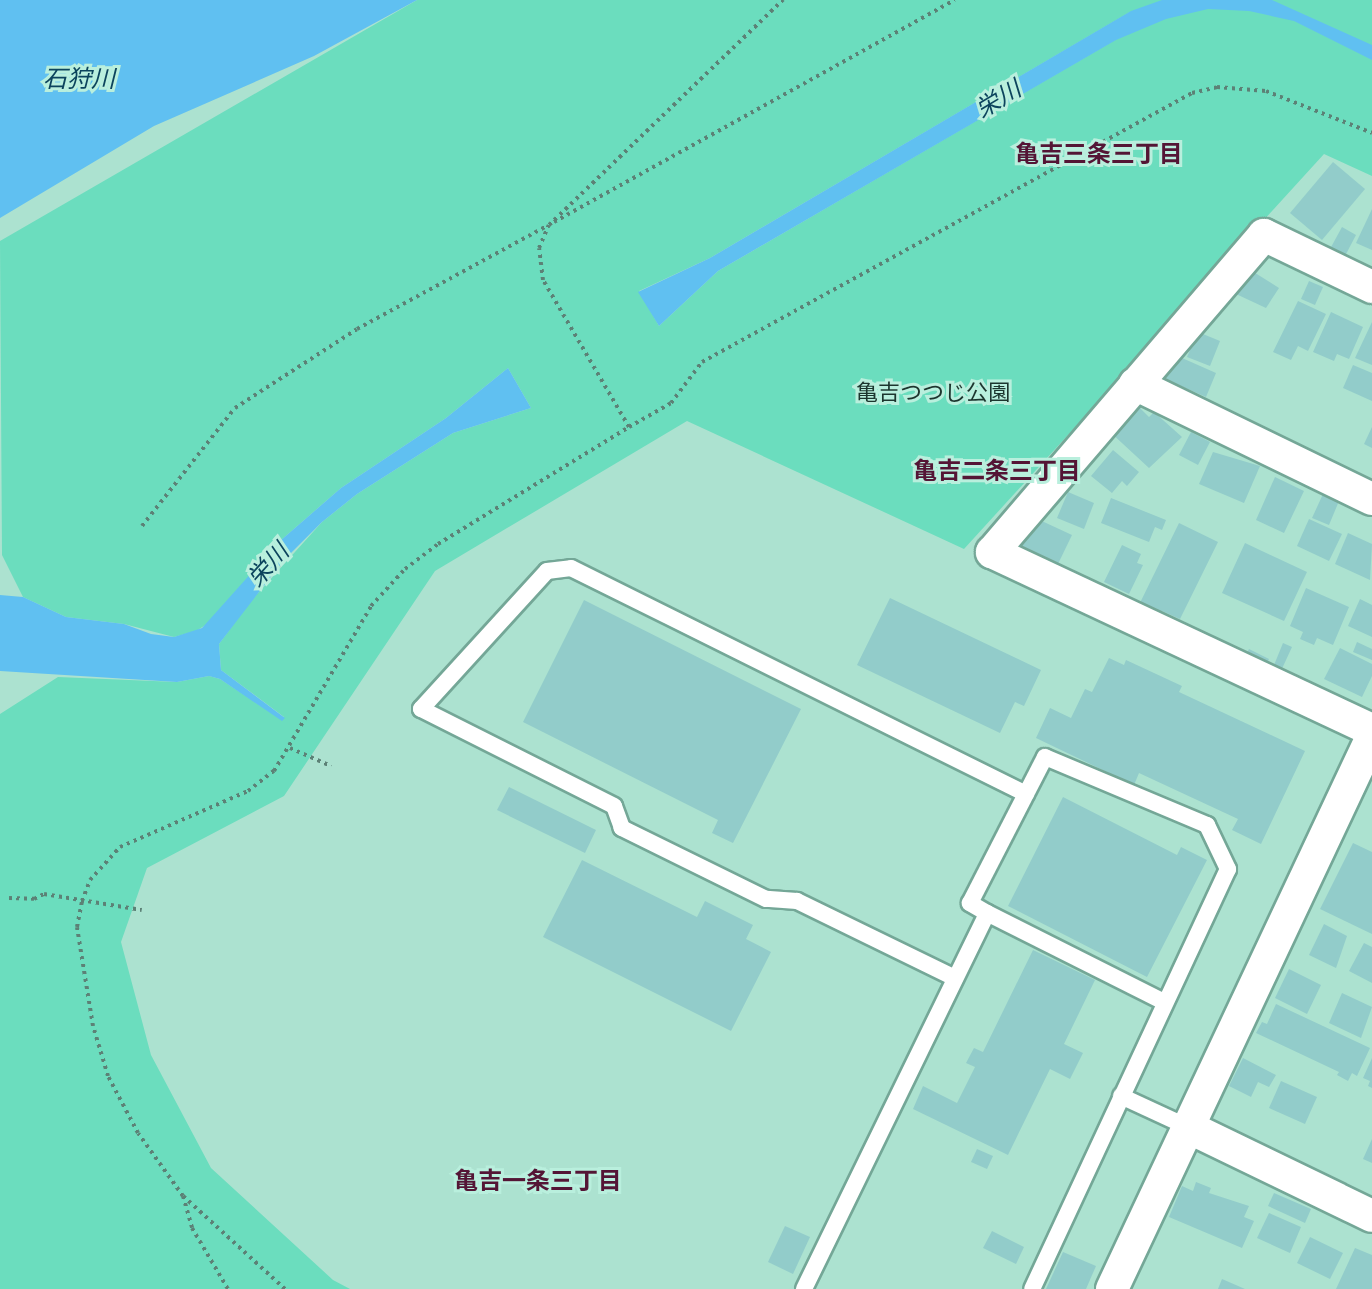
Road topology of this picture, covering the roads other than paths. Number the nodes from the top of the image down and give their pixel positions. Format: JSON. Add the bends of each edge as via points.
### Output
{"nodes":[{"id":1,"x":1372,"y":287,"type":"edge"},
{"id":2,"x":1135,"y":384,"type":"junction"},
{"id":3,"x":1372,"y":500,"type":"edge"},
{"id":4,"x":1372,"y":730,"type":"edge"},
{"id":5,"x":1372,"y":736,"type":"edge"},
{"id":6,"x":1026,"y":794,"type":"junction"},
{"id":7,"x":987,"y":913,"type":"junction"},
{"id":8,"x":955,"y":978,"type":"junction"},
{"id":9,"x":1164,"y":1002,"type":"junction"},
{"id":10,"x":1121,"y":1096,"type":"junction"},
{"id":11,"x":1188,"y":1127,"type":"junction"},
{"id":12,"x":1372,"y":1216,"type":"edge"},
{"id":13,"x":804,"y":1289,"type":"edge"},
{"id":14,"x":1032,"y":1289,"type":"edge"},
{"id":15,"x":1112,"y":1289,"type":"edge"}],
"edges":[{"from":1,"to":2,"type":"street","via":[[1264,235]]},
{"from":2,"to":3,"type":"street"},
{"from":2,"to":4,"type":"street","via":[[992,552]]},
{"from":5,"to":11,"type":"street"},
{"from":6,"to":7,"type":"lane","via":[[970,903]]},
{"from":6,"to":8,"type":"lane","via":[[571,568],[547,571],[421,709],[614,806],[622,828],[766,899],[797,901]]},
{"from":6,"to":9,"type":"lane","via":[[1045,757],[1207,825],[1228,869]]},
{"from":7,"to":8,"type":"lane"},
{"from":7,"to":9,"type":"lane"},
{"from":8,"to":13,"type":"lane"},
{"from":9,"to":10,"type":"lane"},
{"from":10,"to":11,"type":"lane"},
{"from":10,"to":14,"type":"lane"},
{"from":11,"to":12,"type":"street"},
{"from":11,"to":15,"type":"street"}]}
